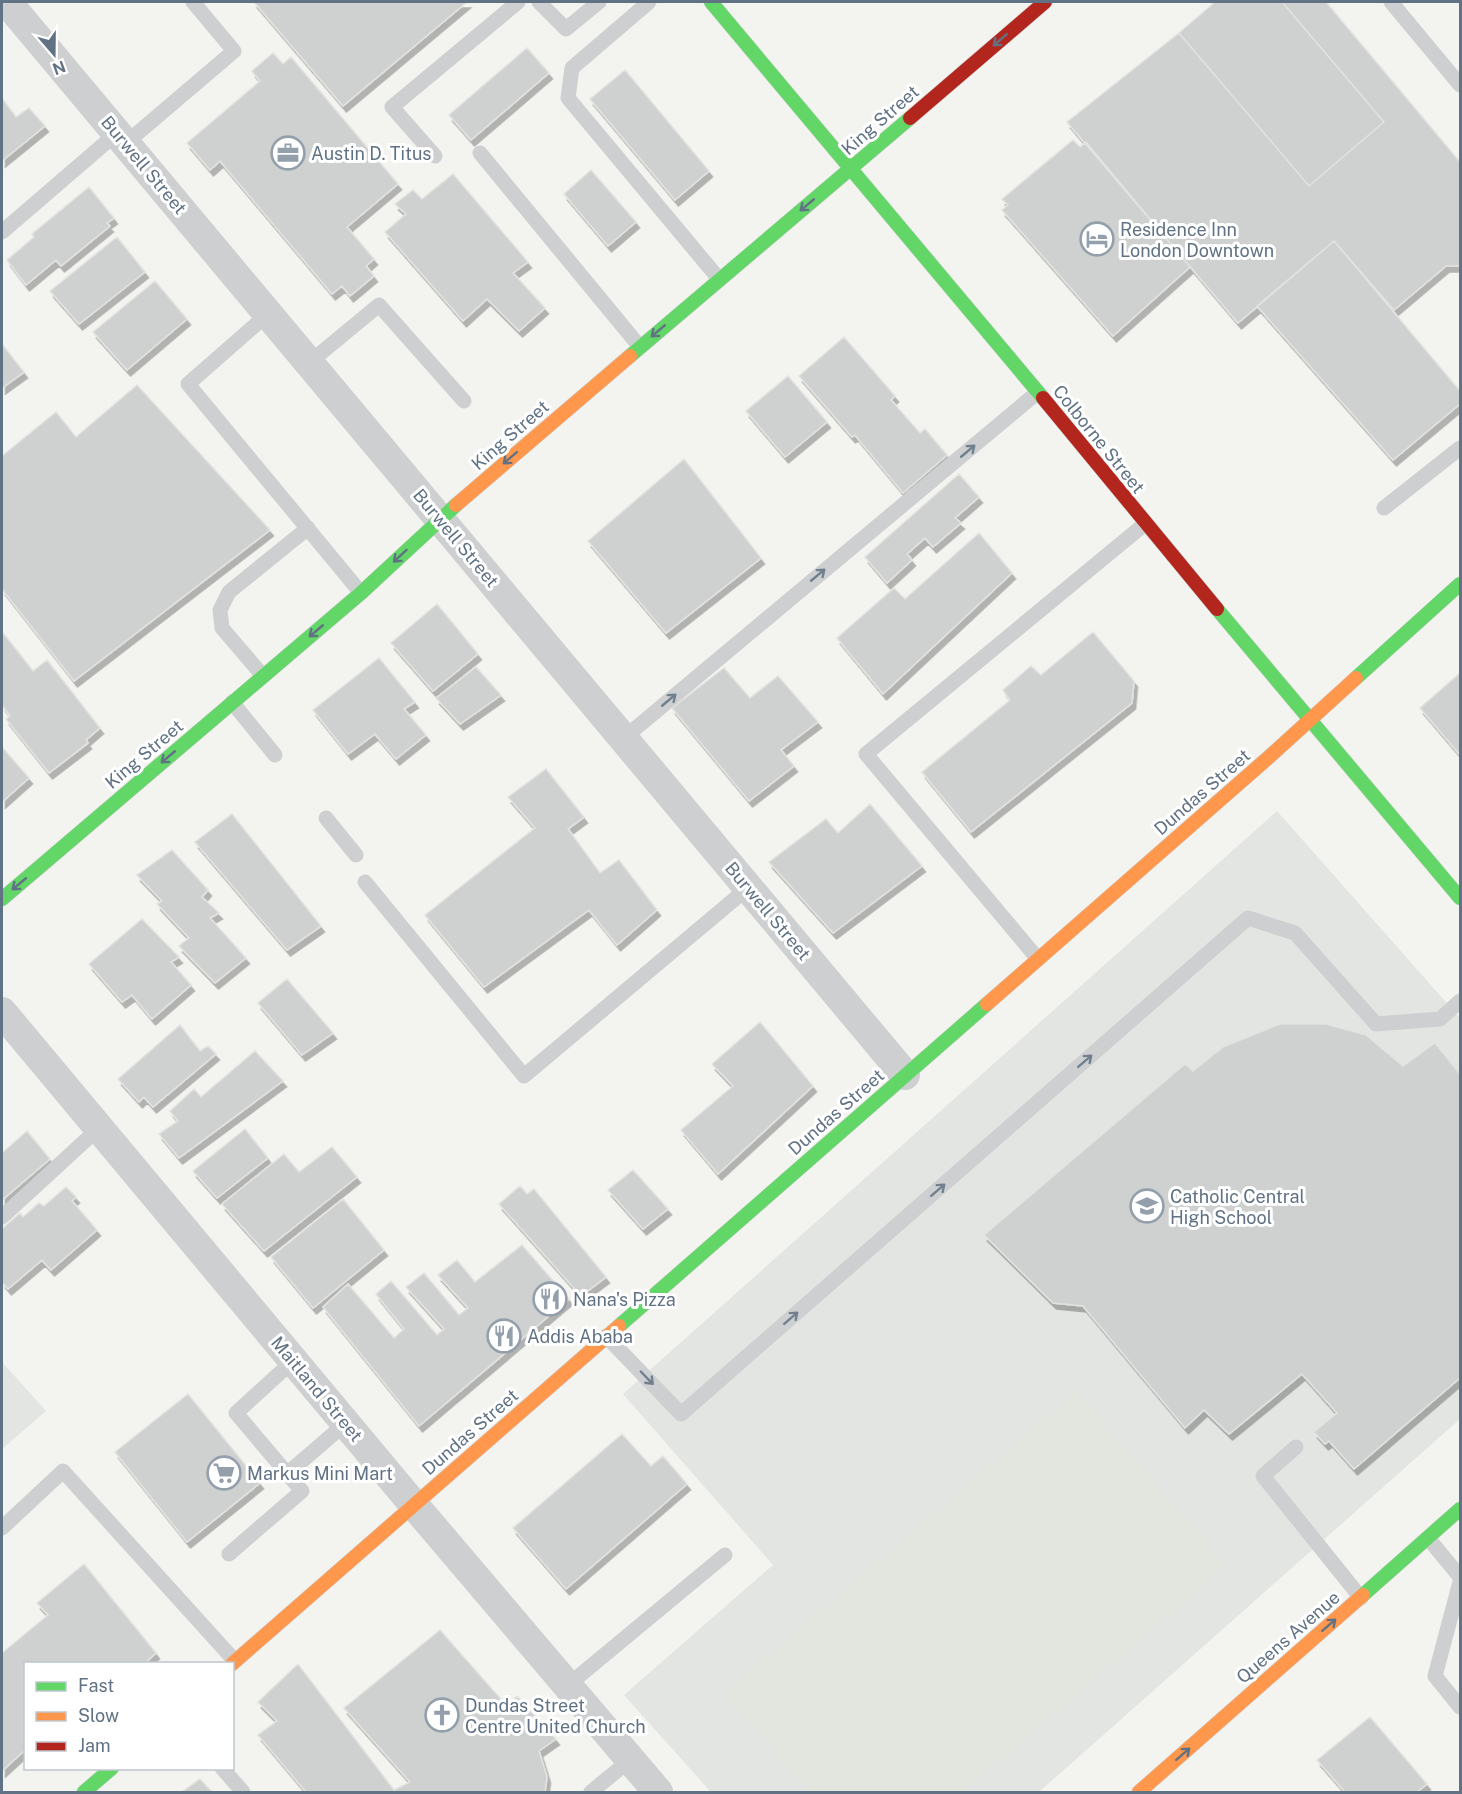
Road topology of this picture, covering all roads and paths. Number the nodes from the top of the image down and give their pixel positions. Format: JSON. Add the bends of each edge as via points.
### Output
{"nodes":[{"id":1,"x":7,"y":2,"type":"edge"},
{"id":2,"x":193,"y":2,"type":"edge"},
{"id":3,"x":518,"y":2,"type":"edge"},
{"id":4,"x":539,"y":2,"type":"edge"},
{"id":5,"x":599,"y":2,"type":"edge"},
{"id":6,"x":649,"y":2,"type":"edge"},
{"id":7,"x":711,"y":2,"type":"edge"},
{"id":8,"x":1045,"y":2,"type":"edge"},
{"id":9,"x":1391,"y":2,"type":"edge"},
{"id":10,"x":1461,"y":85,"type":"edge"},
{"id":11,"x":122,"y":138,"type":"junction"},
{"id":12,"x":480,"y":153,"type":"dead end"},
{"id":13,"x":435,"y":156,"type":"dead end"},
{"id":14,"x":852,"y":168,"type":"junction"},
{"id":15,"x":2,"y":232,"type":"edge"},
{"id":16,"x":719,"y":279,"type":"junction"},
{"id":17,"x":269,"y":313,"type":"junction"},
{"id":18,"x":640,"y":347,"type":"junction"},
{"id":19,"x":310,"y":362,"type":"junction"},
{"id":20,"x":1038,"y":392,"type":"junction"},
{"id":21,"x":464,"y":401,"type":"dead end"},
{"id":22,"x":1461,"y":448,"type":"edge"},
{"id":23,"x":1384,"y":508,"type":"dead end"},
{"id":24,"x":440,"y":519,"type":"junction"},
{"id":25,"x":1146,"y":524,"type":"junction"},
{"id":26,"x":308,"y":528,"type":"junction"},
{"id":27,"x":1461,"y":584,"type":"edge"},
{"id":28,"x":361,"y":593,"type":"junction"},
{"id":29,"x":263,"y":676,"type":"junction"},
{"id":30,"x":232,"y":702,"type":"junction"},
{"id":31,"x":1309,"y":721,"type":"junction"},
{"id":32,"x":624,"y":738,"type":"junction"},
{"id":33,"x":275,"y":755,"type":"dead end"},
{"id":34,"x":326,"y":818,"type":"dead end"},
{"id":35,"x":356,"y":855,"type":"dead end"},
{"id":36,"x":365,"y":882,"type":"dead end"},
{"id":37,"x":749,"y":887,"type":"junction"},
{"id":38,"x":1459,"y":893,"type":"edge"},
{"id":39,"x":2,"y":899,"type":"edge"},
{"id":40,"x":1038,"y":959,"type":"junction"},
{"id":41,"x":1461,"y":1001,"type":"edge"},
{"id":42,"x":2,"y":1012,"type":"edge"},
{"id":43,"x":905,"y":1075,"type":"junction"},
{"id":44,"x":99,"y":1128,"type":"junction"},
{"id":45,"x":2,"y":1217,"type":"edge"},
{"id":46,"x":606,"y":1336,"type":"junction"},
{"id":47,"x":293,"y":1361,"type":"junction"},
{"id":48,"x":346,"y":1423,"type":"junction"},
{"id":49,"x":1296,"y":1447,"type":"dead end"},
{"id":50,"x":288,"y":1473,"type":"junction"},
{"id":51,"x":414,"y":1505,"type":"junction"},
{"id":52,"x":1461,"y":1509,"type":"edge"},
{"id":53,"x":2,"y":1528,"type":"edge"},
{"id":54,"x":1428,"y":1538,"type":"junction"},
{"id":55,"x":229,"y":1554,"type":"dead end"},
{"id":56,"x":725,"y":1555,"type":"dead end"},
{"id":57,"x":1461,"y":1577,"type":"edge"},
{"id":58,"x":1461,"y":1582,"type":"edge"},
{"id":59,"x":1361,"y":1598,"type":"junction"},
{"id":60,"x":233,"y":1662,"type":"edge"},
{"id":61,"x":567,"y":1686,"type":"junction"},
{"id":62,"x":1461,"y":1707,"type":"edge"},
{"id":63,"x":630,"y":1760,"type":"junction"},
{"id":64,"x":110,"y":1770,"type":"edge"},
{"id":65,"x":224,"y":1770,"type":"edge"},
{"id":66,"x":86,"y":1792,"type":"edge"},
{"id":67,"x":243,"y":1792,"type":"edge"},
{"id":68,"x":591,"y":1792,"type":"edge"},
{"id":69,"x":658,"y":1792,"type":"edge"},
{"id":70,"x":1139,"y":1792,"type":"edge"}],
"edges":[{"from":1,"to":11,"type":"street","name":"Burwell Street"},
{"from":2,"to":11,"type":"lane","via":[[234,51]]},
{"from":3,"to":13,"type":"lane","via":[[392,107]]},
{"from":4,"to":5,"type":"lane","via":[[566,29]]},
{"from":6,"to":16,"type":"lane","via":[[572,68],[568,98]]},
{"from":7,"to":14,"type":"main road","name":"Colborne Street"},
{"from":8,"to":14,"type":"main road","name":"King Street","one_way":true},
{"from":9,"to":10,"type":"lane"},
{"from":11,"to":15,"type":"lane"},
{"from":11,"to":17,"type":"street","name":"Burwell Street"},
{"from":12,"to":18,"type":"lane"},
{"from":14,"to":16,"type":"main road","name":"King Street","one_way":true},
{"from":14,"to":20,"type":"main road","name":"Colborne Street"},
{"from":16,"to":18,"type":"main road","name":"King Street","one_way":true},
{"from":17,"to":19,"type":"street","name":"Burwell Street"},
{"from":17,"to":26,"type":"lane","via":[[188,384]]},
{"from":18,"to":24,"type":"main road","name":"King Street","one_way":true},
{"from":19,"to":21,"type":"lane","via":[[379,305]]},
{"from":19,"to":24,"type":"street","name":"Burwell Street"},
{"from":20,"to":25,"type":"main road","name":"Colborne Street"},
{"from":32,"to":20,"type":"lane","one_way":true},
{"from":22,"to":23,"type":"lane"},
{"from":24,"to":28,"type":"main road","name":"King Street","one_way":true},
{"from":24,"to":32,"type":"street","name":"Burwell Street"},
{"from":25,"to":31,"type":"main road","name":"Colborne Street"},
{"from":25,"to":40,"type":"lane","via":[[866,754]]},
{"from":26,"to":28,"type":"lane"},
{"from":26,"to":29,"type":"lane","via":[[229,592],[220,610],[222,628]]},
{"from":27,"to":31,"type":"main road","name":"Dundas Street"},
{"from":28,"to":29,"type":"main road","name":"King Street","one_way":true},
{"from":29,"to":30,"type":"main road","name":"King Street"},
{"from":30,"to":33,"type":"lane"},
{"from":30,"to":39,"type":"main road","name":"King Street","one_way":true},
{"from":31,"to":38,"type":"main road","name":"Colborne Street"},
{"from":31,"to":40,"type":"main road","name":"Dundas Street"},
{"from":32,"to":37,"type":"street","name":"Burwell Street"},
{"from":34,"to":35,"type":"lane"},
{"from":36,"to":37,"type":"lane","via":[[524,1076]]},
{"from":37,"to":43,"type":"street","name":"Burwell Street"},
{"from":40,"to":43,"type":"main road","name":"Dundas Street"},
{"from":46,"to":41,"type":"lane","one_way":true,"via":[[681,1414],[1248,918],[1295,933],[1376,1024],[1440,1019]]},
{"from":42,"to":44,"type":"street","name":"Maitland Street"},
{"from":43,"to":46,"type":"main road","name":"Dundas Street"},
{"from":44,"to":45,"type":"lane"},
{"from":44,"to":47,"type":"street","name":"Maitland Street"},
{"from":46,"to":51,"type":"main road","name":"Dundas Street"},
{"from":47,"to":48,"type":"street","name":"Maitland Street"},
{"from":47,"to":50,"type":"lane","via":[[236,1413]]},
{"from":48,"to":50,"type":"lane"},
{"from":48,"to":51,"type":"street","name":"Maitland Street"},
{"from":49,"to":59,"type":"lane","via":[[1263,1476]]},
{"from":50,"to":55,"type":"lane","via":[[302,1491]]},
{"from":51,"to":60,"type":"main road","name":"Dundas Street"},
{"from":51,"to":61,"type":"street","name":"Maitland Street"},
{"from":52,"to":54,"type":"main road","name":"Queens Avenue"},
{"from":53,"to":60,"type":"lane","via":[[63,1471]]},
{"from":54,"to":57,"type":"lane"},
{"from":54,"to":59,"type":"main road","name":"Queens Avenue"},
{"from":56,"to":61,"type":"lane"},
{"from":58,"to":62,"type":"lane","via":[[1435,1676]]},
{"from":70,"to":59,"type":"main road","name":"Queens Avenue","one_way":true},
{"from":61,"to":63,"type":"street","name":"Maitland Street"},
{"from":63,"to":68,"type":"lane"},
{"from":63,"to":69,"type":"street","name":"Maitland Street"},
{"from":64,"to":66,"type":"main road"},
{"from":65,"to":67,"type":"lane"}]}
